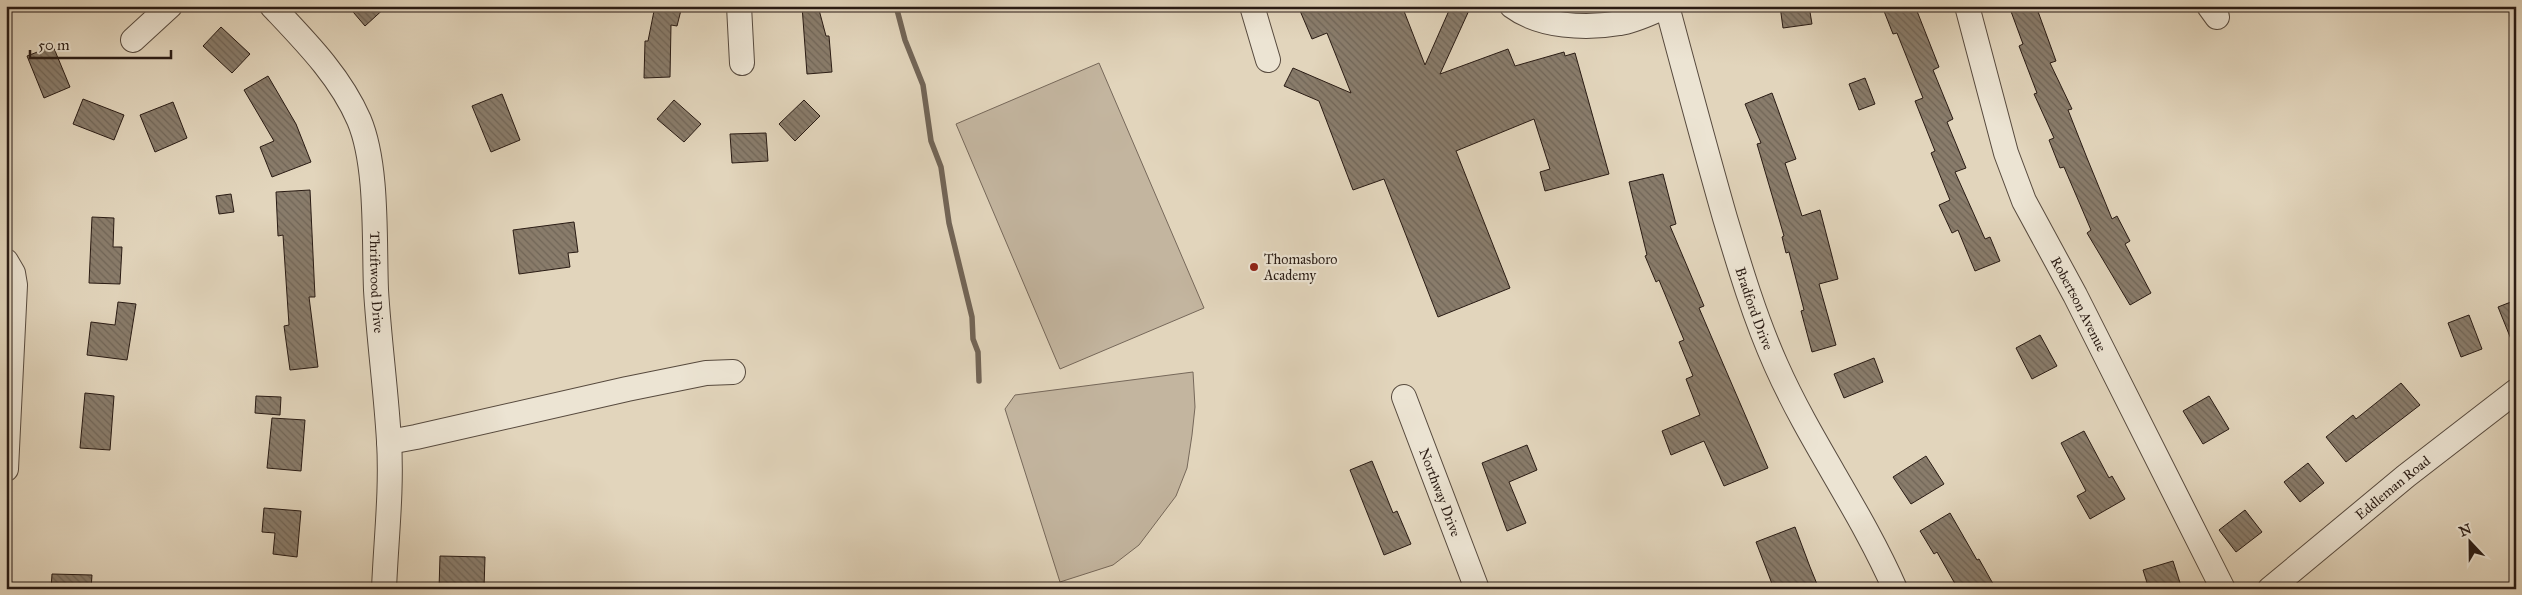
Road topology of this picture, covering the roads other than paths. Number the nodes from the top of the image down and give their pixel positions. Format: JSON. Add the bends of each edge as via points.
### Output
{"nodes":[{"id":1,"x":170,"y":6,"type":"edge"},
{"id":2,"x":272,"y":6,"type":"edge"},
{"id":3,"x":739,"y":6,"type":"edge"},
{"id":4,"x":1252,"y":6,"type":"edge"},
{"id":5,"x":1512,"y":6,"type":"edge"},
{"id":6,"x":1667,"y":6,"type":"edge"},
{"id":7,"x":1966,"y":6,"type":"edge"},
{"id":8,"x":133,"y":40,"type":"dead end"},
{"id":9,"x":1268,"y":60,"type":"dead end"},
{"id":10,"x":742,"y":63,"type":"dead end"},
{"id":11,"x":6,"y":261,"type":"edge"},
{"id":12,"x":733,"y":372,"type":"dead end"},
{"id":13,"x":2516,"y":390,"type":"edge"},
{"id":14,"x":1404,"y":398,"type":"dead end"},
{"id":15,"x":389,"y":442,"type":"junction"},
{"id":16,"x":6,"y":469,"type":"edge"},
{"id":17,"x":384,"y":589,"type":"edge"},
{"id":18,"x":1477,"y":589,"type":"edge"},
{"id":19,"x":1894,"y":589,"type":"edge"},
{"id":20,"x":2223,"y":589,"type":"edge"},
{"id":21,"x":2270,"y":589,"type":"edge"}],
"edges":[{"from":1,"to":8,"type":"street"},
{"from":2,"to":15,"type":"street","name":"Thriftwood Drive","via":[[316,54],[347,96],[360,122],[368,151]]},
{"from":3,"to":10,"type":"street"},
{"from":4,"to":9,"type":"street"},
{"from":5,"to":6,"type":"street","via":[[1526,17],[1578,26],[1616,24]]},
{"from":6,"to":19,"type":"street","name":"Bradford Drive","via":[[1737,258],[1767,343],[1792,398],[1847,494]]},
{"from":7,"to":20,"type":"street","name":"Robertson Avenue","via":[[2006,153],[2024,201]]},
{"from":11,"to":16,"type":"street","via":[[15,285]]},
{"from":12,"to":15,"type":"street","via":[[706,373],[627,389]]},
{"from":13,"to":21,"type":"street","name":"Eddleman Road"},
{"from":14,"to":18,"type":"street","name":"Northway Drive"},
{"from":15,"to":17,"type":"street","name":"Thriftwood Drive"}]}
